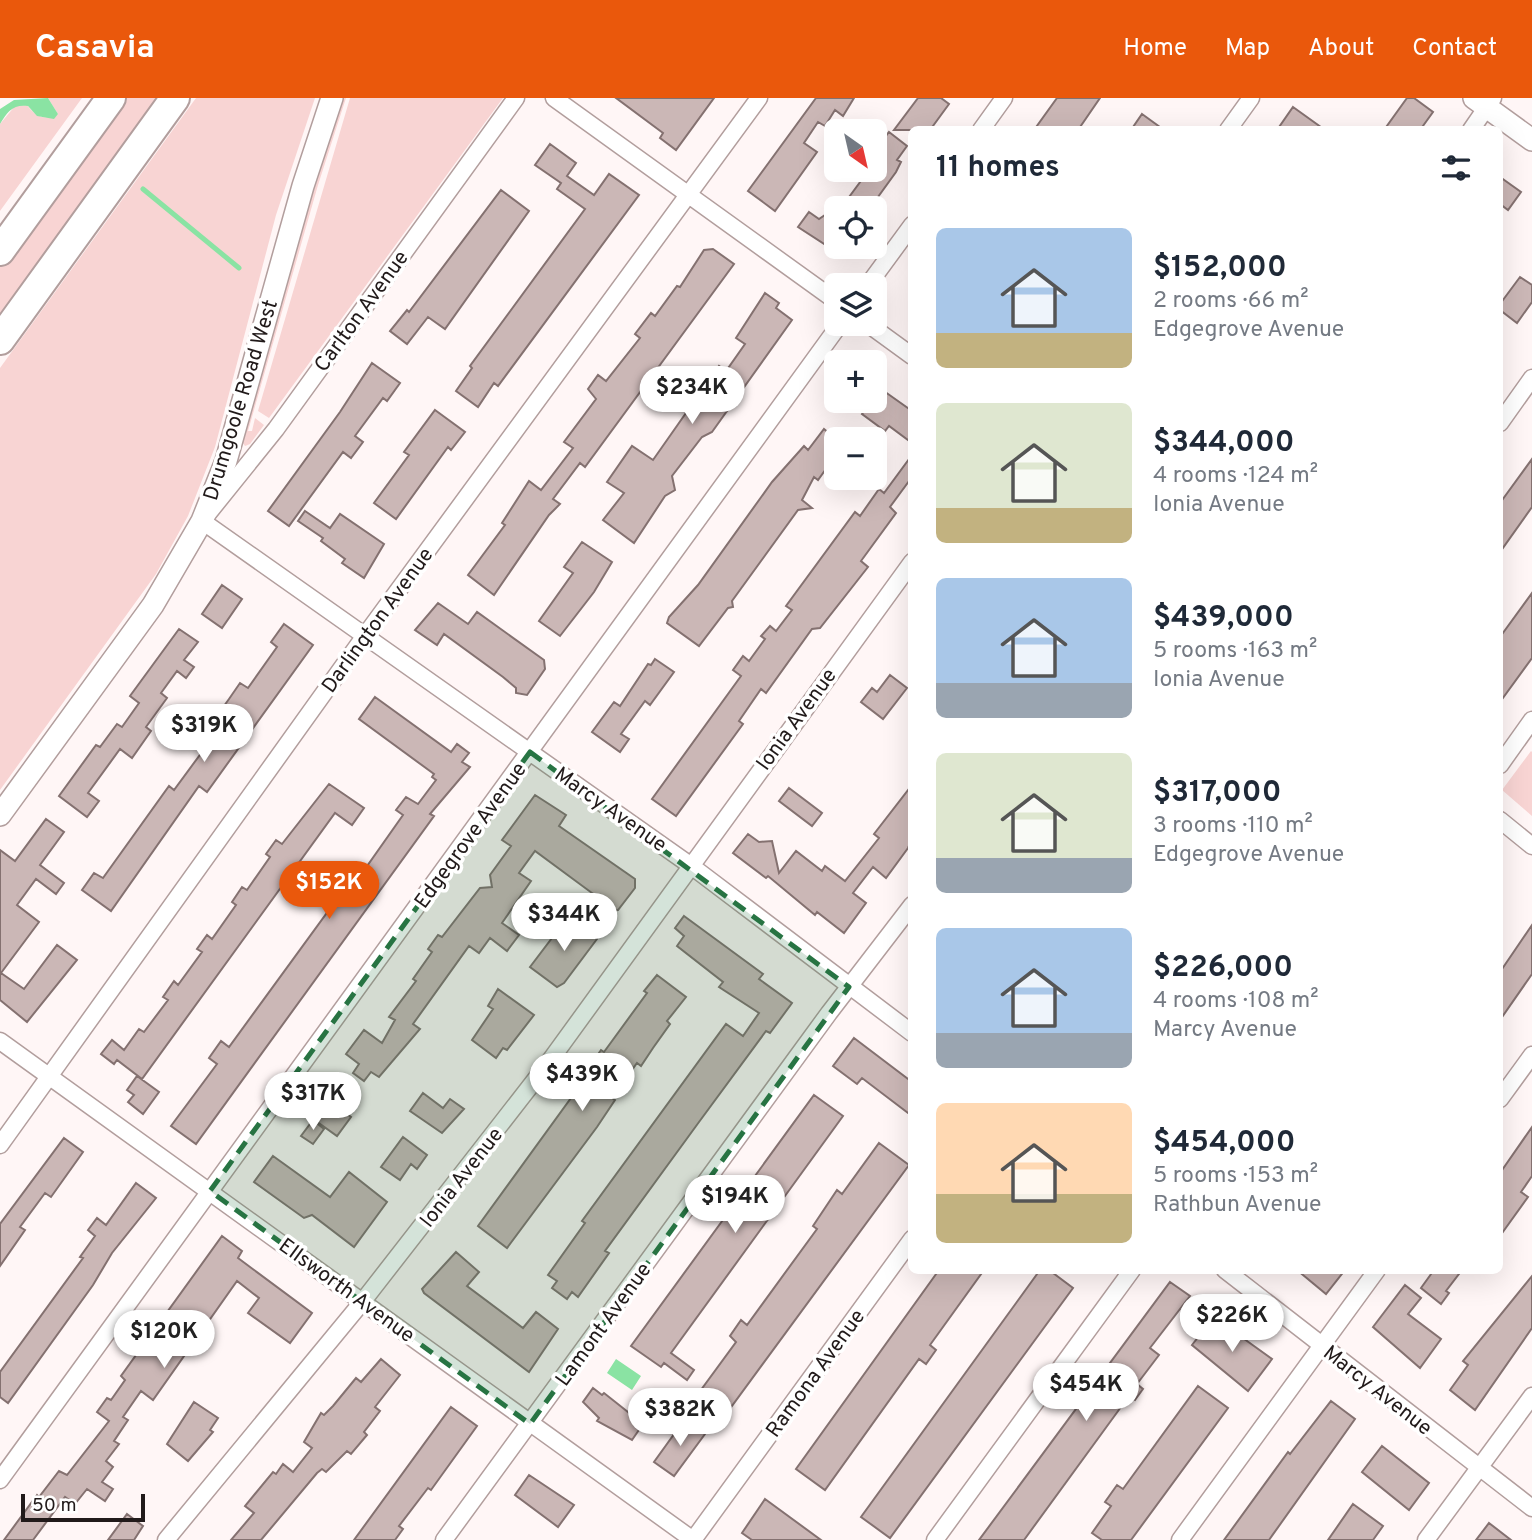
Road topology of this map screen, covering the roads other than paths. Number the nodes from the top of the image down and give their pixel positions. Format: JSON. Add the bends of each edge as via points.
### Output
{"nodes":[{"id":1,"x":111,"y":98,"type":"edge"},
{"id":2,"x":176,"y":98,"type":"edge"},
{"id":3,"x":331,"y":98,"type":"edge"},
{"id":4,"x":516,"y":98,"type":"edge"},
{"id":5,"x":554,"y":98,"type":"edge"},
{"id":6,"x":759,"y":98,"type":"edge"},
{"id":7,"x":1004,"y":98,"type":"edge"},
{"id":8,"x":1251,"y":98,"type":"edge"},
{"id":9,"x":1485,"y":101,"type":"edge"},
{"id":10,"x":984,"y":126,"type":"edge"},
{"id":11,"x":1231,"y":126,"type":"edge"},
{"id":12,"x":1473,"y":126,"type":"edge"},
{"id":13,"x":1532,"y":140,"type":"edge"},
{"id":14,"x":688,"y":196,"type":"junction"},
{"id":15,"x":908,"y":230,"type":"edge"},
{"id":16,"x":0,"y":251,"type":"edge"},
{"id":17,"x":877,"y":273,"type":"edge"},
{"id":18,"x":824,"y":292,"type":"edge"},
{"id":19,"x":831,"y":336,"type":"edge"},
{"id":20,"x":884,"y":336,"type":"edge"},
{"id":21,"x":0,"y":340,"type":"edge"},
{"id":22,"x":908,"y":353,"type":"edge"},
{"id":23,"x":1532,"y":378,"type":"edge"},
{"id":24,"x":1503,"y":419,"type":"edge"},
{"id":25,"x":202,"y":521,"type":"junction"},
{"id":26,"x":908,"y":567,"type":"edge"},
{"id":27,"x":364,"y":637,"type":"junction"},
{"id":28,"x":1532,"y":720,"type":"edge"},
{"id":29,"x":530,"y":752,"type":"junction"},
{"id":30,"x":1503,"y":761,"type":"edge"},
{"id":31,"x":0,"y":815,"type":"edge"},
{"id":32,"x":1503,"y":822,"type":"edge"},
{"id":33,"x":1532,"y":846,"type":"edge"},
{"id":34,"x":690,"y":865,"type":"junction"},
{"id":35,"x":908,"y":910,"type":"edge"},
{"id":36,"x":849,"y":987,"type":"junction"},
{"id":37,"x":908,"y":1030,"type":"edge"},
{"id":38,"x":0,"y":1041,"type":"edge"},
{"id":39,"x":1532,"y":1055,"type":"edge"},
{"id":40,"x":49,"y":1077,"type":"junction"},
{"id":41,"x":1503,"y":1096,"type":"edge"},
{"id":42,"x":0,"y":1145,"type":"edge"},
{"id":43,"x":210,"y":1191,"type":"junction"},
{"id":44,"x":908,"y":1245,"type":"edge"},
{"id":45,"x":1129,"y":1274,"type":"edge"},
{"id":46,"x":1230,"y":1274,"type":"edge"},
{"id":47,"x":1374,"y":1274,"type":"edge"},
{"id":48,"x":363,"y":1301,"type":"junction"},
{"id":49,"x":1322,"y":1347,"type":"junction"},
{"id":50,"x":1532,"y":1396,"type":"edge"},
{"id":51,"x":530,"y":1424,"type":"junction"},
{"id":52,"x":1479,"y":1469,"type":"junction"},
{"id":53,"x":0,"y":1480,"type":"edge"},
{"id":54,"x":1532,"y":1508,"type":"edge"},
{"id":55,"x":166,"y":1540,"type":"edge"},
{"id":56,"x":444,"y":1540,"type":"edge"},
{"id":57,"x":694,"y":1540,"type":"edge"},
{"id":58,"x":934,"y":1540,"type":"edge"},
{"id":59,"x":1180,"y":1540,"type":"edge"},
{"id":60,"x":1426,"y":1540,"type":"edge"}],
"edges":[{"from":1,"to":16,"type":"highway"},
{"from":2,"to":21,"type":"highway"},
{"from":3,"to":25,"type":"main road","name":"Drumgoole Road West","via":[[226,461]]},
{"from":4,"to":25,"type":"street","name":"Carlton Avenue","via":[[276,429]]},
{"from":5,"to":14,"type":"street"},
{"from":6,"to":14,"type":"street","name":"Darlington Avenue"},
{"from":7,"to":10,"type":"street"},
{"from":8,"to":11,"type":"street"},
{"from":9,"to":12,"type":"street"},
{"from":9,"to":13,"type":"main road"},
{"from":14,"to":18,"type":"street"},
{"from":14,"to":27,"type":"street","name":"Darlington Avenue"},
{"from":15,"to":17,"type":"street"},
{"from":19,"to":29,"type":"street","name":"Edgegrove Avenue"},
{"from":20,"to":22,"type":"street"},
{"from":23,"to":24,"type":"street"},
{"from":25,"to":27,"type":"street","name":"Marcy Avenue"},
{"from":25,"to":31,"type":"main road","name":"Drumgoole Road West","via":[[159,596]]},
{"from":26,"to":34,"type":"street","name":"Ionia Avenue"},
{"from":27,"to":29,"type":"street","name":"Marcy Avenue"},
{"from":27,"to":40,"type":"street","name":"Darlington Avenue"},
{"from":28,"to":30,"type":"street"},
{"from":29,"to":34,"type":"street","name":"Marcy Avenue"},
{"from":29,"to":43,"type":"street","name":"Edgegrove Avenue"},
{"from":32,"to":33,"type":"street"},
{"from":34,"to":36,"type":"street","name":"Marcy Avenue"},
{"from":34,"to":48,"type":"street","name":"Ionia Avenue","via":[[550,1062]]},
{"from":35,"to":36,"type":"street","name":"Lamont Avenue"},
{"from":36,"to":37,"type":"street","name":"Marcy Avenue"},
{"from":36,"to":51,"type":"street","name":"Lamont Avenue"},
{"from":38,"to":40,"type":"street","name":"Ellsworth Avenue"},
{"from":39,"to":41,"type":"street"},
{"from":40,"to":42,"type":"street","name":"Darlington Avenue"},
{"from":40,"to":43,"type":"street","name":"Ellsworth Avenue"},
{"from":43,"to":48,"type":"street","name":"Ellsworth Avenue"},
{"from":43,"to":53,"type":"street","name":"Edgegrove Avenue"},
{"from":44,"to":57,"type":"street","name":"Ramona Avenue"},
{"from":45,"to":58,"type":"street"},
{"from":46,"to":49,"type":"street","name":"Marcy Avenue"},
{"from":47,"to":49,"type":"street"},
{"from":48,"to":51,"type":"street","name":"Ellsworth Avenue"},
{"from":48,"to":55,"type":"street","name":"Ionia Avenue"},
{"from":49,"to":52,"type":"street","name":"Marcy Avenue"},
{"from":49,"to":59,"type":"street"},
{"from":50,"to":52,"type":"street"},
{"from":51,"to":56,"type":"street","name":"Lamont Avenue"},
{"from":51,"to":57,"type":"street","name":"Ellsworth Avenue"},
{"from":52,"to":54,"type":"street","name":"Marcy Avenue"},
{"from":52,"to":60,"type":"street"}]}
